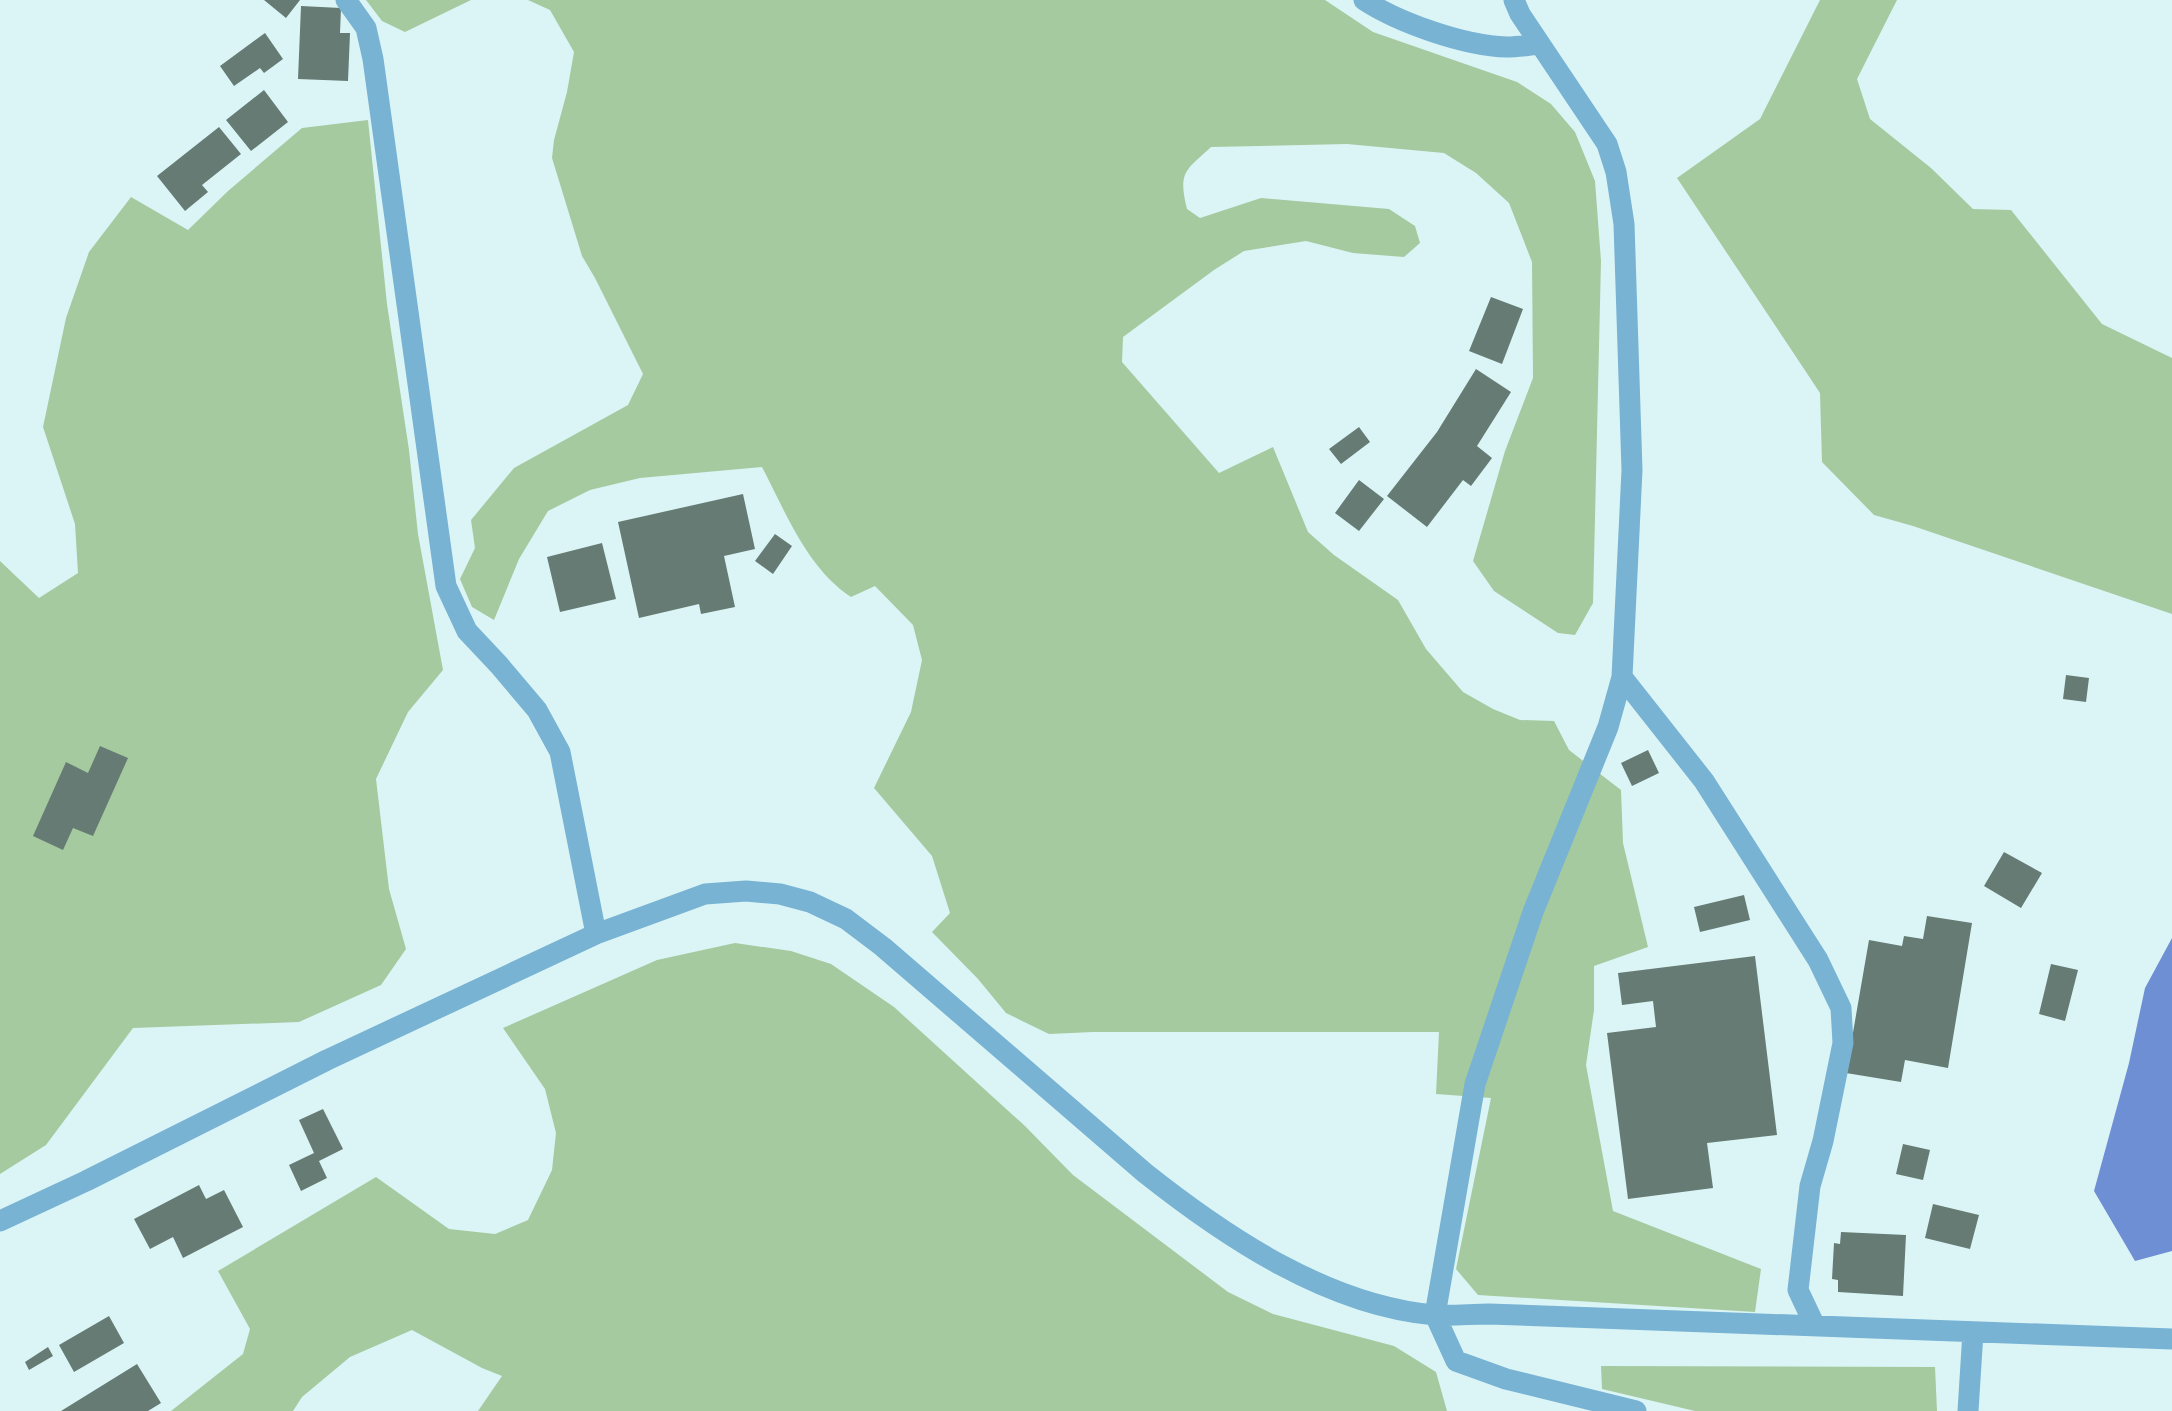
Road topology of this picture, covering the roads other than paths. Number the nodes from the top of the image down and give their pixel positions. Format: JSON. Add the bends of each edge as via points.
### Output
{"nodes":[{"id":1,"x":346,"y":0,"type":"edge"},
{"id":2,"x":1364,"y":0,"type":"edge"},
{"id":3,"x":1514,"y":0,"type":"edge"},
{"id":4,"x":1540,"y":44,"type":"junction"},
{"id":5,"x":1622,"y":677,"type":"junction"},
{"id":6,"x":596,"y":934,"type":"junction"},
{"id":7,"x":0,"y":1221,"type":"edge"},
{"id":8,"x":1435,"y":1315,"type":"junction"},
{"id":9,"x":1815,"y":1326,"type":"junction"},
{"id":10,"x":1973,"y":1332,"type":"junction"},
{"id":11,"x":2172,"y":1339,"type":"edge"},
{"id":12,"x":1636,"y":1411,"type":"edge"},
{"id":13,"x":1968,"y":1411,"type":"edge"}],
"edges":[{"from":1,"to":6,"type":"street","via":[[366,28],[373,59],[446,586],[467,631],[537,710],[559,752]]},
{"from":2,"to":4,"type":"street","via":[[1384,13],[1456,38],[1507,47]]},
{"from":3,"to":4,"type":"street"},
{"from":4,"to":5,"type":"street","via":[[1607,144],[1624,224],[1632,470]]},
{"from":5,"to":8,"type":"street","via":[[1608,727],[1532,912],[1475,1084]]},
{"from":5,"to":9,"type":"street","via":[[1704,781],[1818,960],[1841,1008],[1843,1043],[1810,1186],[1798,1290]]},
{"from":6,"to":7,"type":"street"},
{"from":6,"to":8,"type":"street","via":[[705,894],[746,891],[810,902],[846,919],[883,947],[1188,1208],[1285,1267],[1371,1303]]},
{"from":8,"to":9,"type":"street"},
{"from":8,"to":12,"type":"street","via":[[1456,1362],[1506,1380]]},
{"from":9,"to":10,"type":"street"},
{"from":10,"to":11,"type":"street"},
{"from":10,"to":13,"type":"street"}]}
